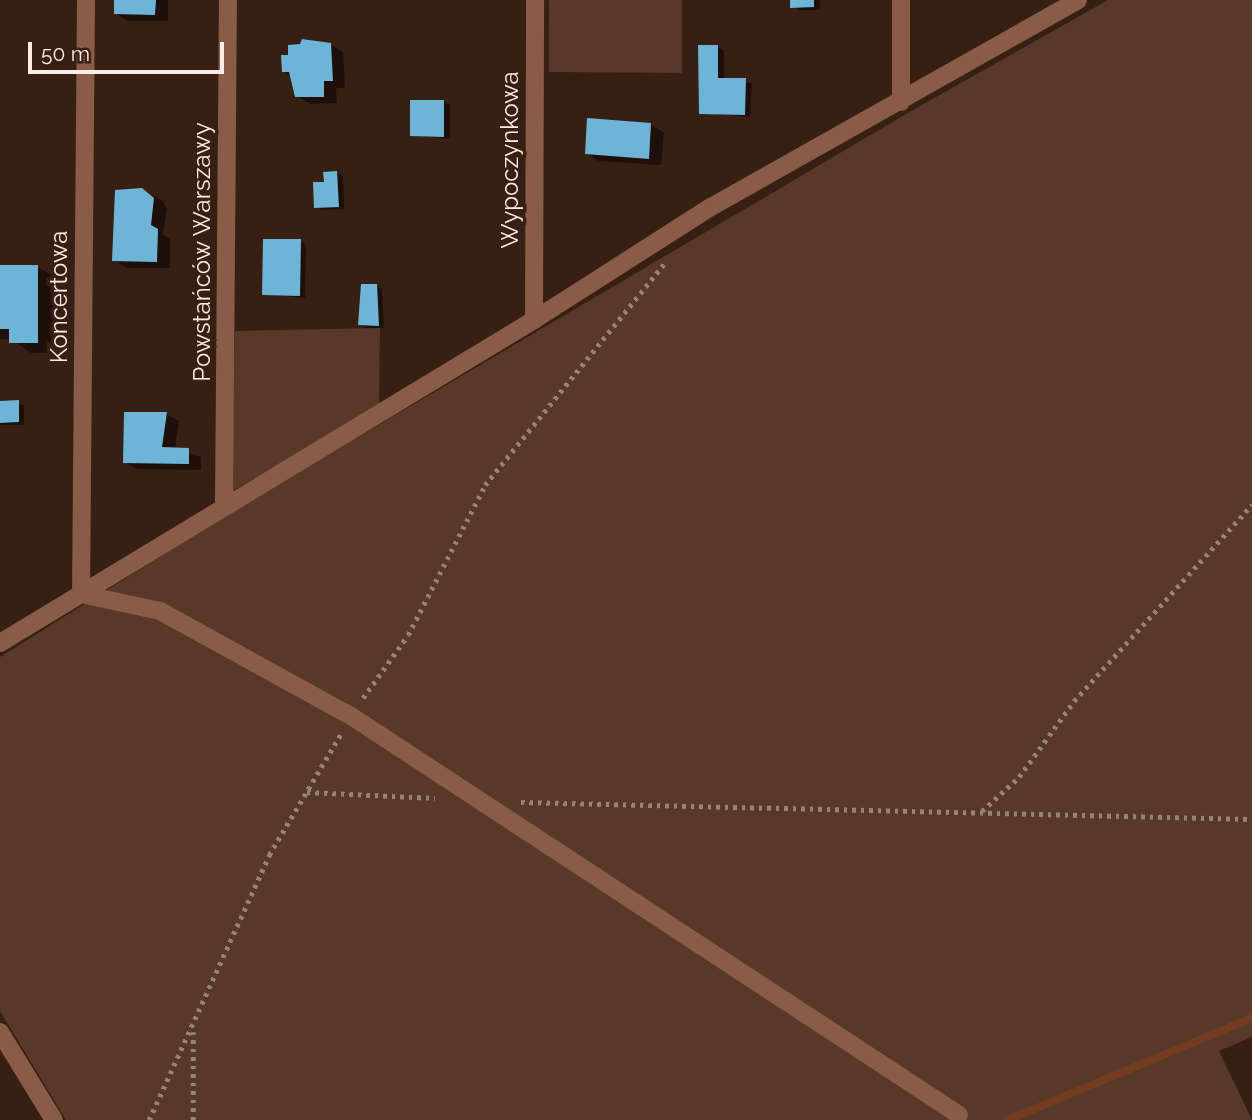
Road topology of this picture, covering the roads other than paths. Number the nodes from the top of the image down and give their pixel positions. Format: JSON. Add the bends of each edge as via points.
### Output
{"nodes":[{"id":1,"x":86,"y":0,"type":"edge"},
{"id":2,"x":228,"y":0,"type":"edge"},
{"id":3,"x":535,"y":0,"type":"edge"},
{"id":4,"x":901,"y":0,"type":"edge"},
{"id":5,"x":1078,"y":0,"type":"edge"},
{"id":6,"x":901,"y":102,"type":"junction"},
{"id":7,"x":534,"y":320,"type":"junction"},
{"id":8,"x":224,"y":504,"type":"junction"},
{"id":9,"x":81,"y":594,"type":"junction"},
{"id":10,"x":0,"y":643,"type":"edge"},
{"id":11,"x":0,"y":1032,"type":"edge"},
{"id":12,"x":959,"y":1115,"type":"dead end"},
{"id":13,"x":54,"y":1120,"type":"edge"}],
"edges":[{"from":1,"to":9,"type":"street","name":"Koncertowa"},
{"from":2,"to":8,"type":"street","name":"Powstańców Warszawy"},
{"from":3,"to":7,"type":"street","name":"Wypoczynkowa"},
{"from":4,"to":6,"type":"street"},
{"from":5,"to":6,"type":"street"},
{"from":6,"to":7,"type":"street","via":[[711,206]]},
{"from":7,"to":8,"type":"street"},
{"from":8,"to":9,"type":"street"},
{"from":9,"to":10,"type":"street"},
{"from":9,"to":12,"type":"street","via":[[160,611],[351,716]]},
{"from":11,"to":13,"type":"street"}]}
